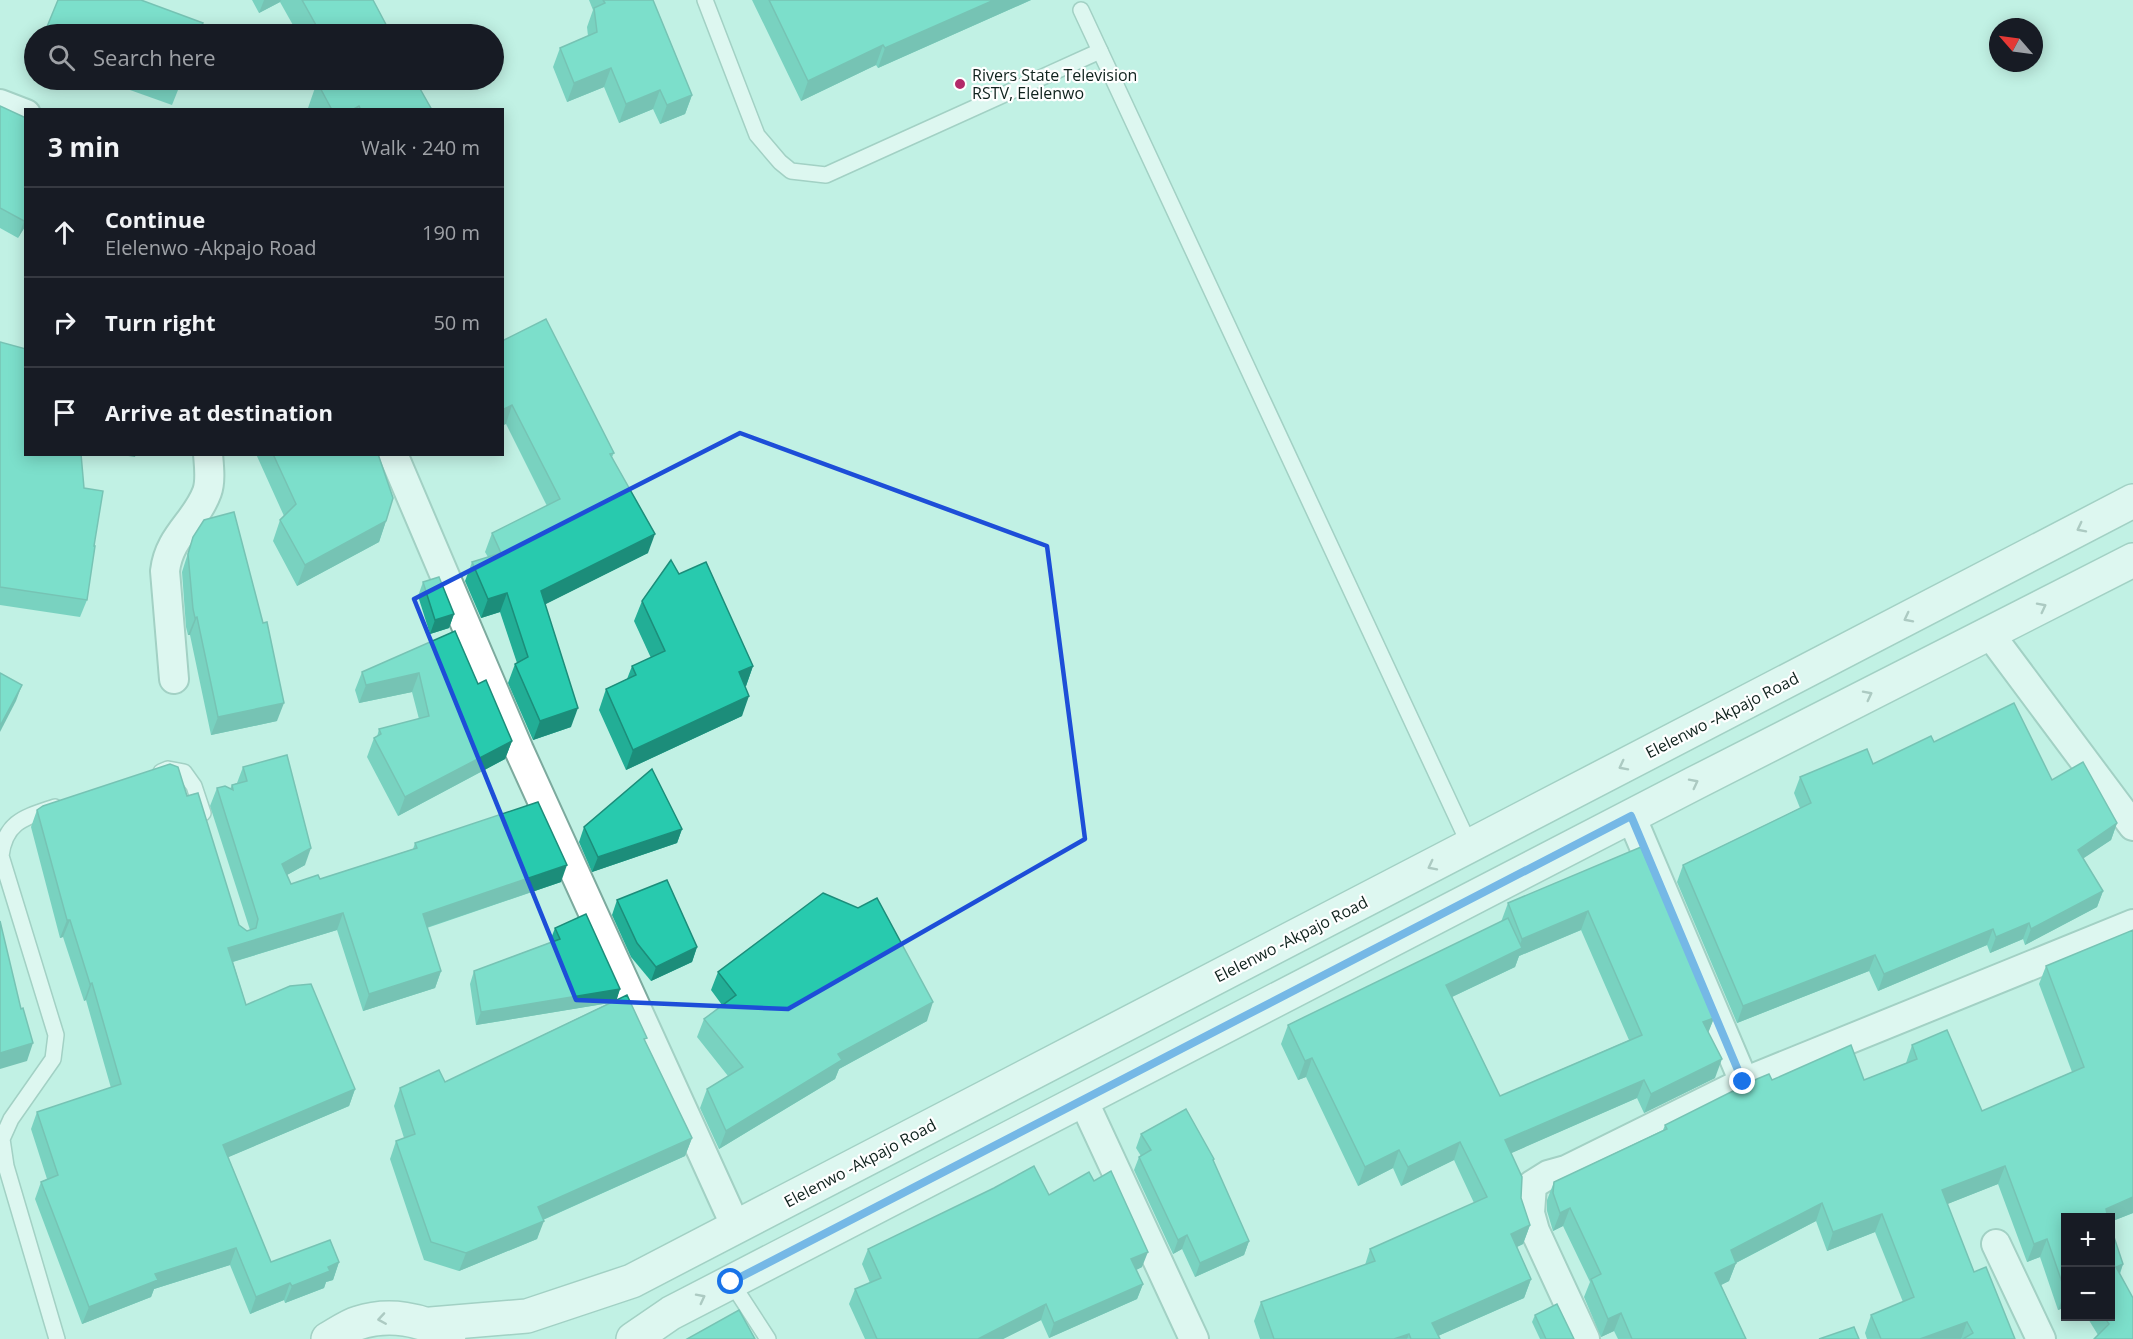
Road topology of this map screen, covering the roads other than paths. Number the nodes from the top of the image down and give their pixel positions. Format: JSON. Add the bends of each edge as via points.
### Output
{"nodes":[{"id":1,"x":705,"y":0,"type":"edge"},
{"id":2,"x":1081,"y":10,"type":"dead end"},
{"id":3,"x":1100,"y":51,"type":"junction"},
{"id":4,"x":0,"y":104,"type":"edge"},
{"id":5,"x":24,"y":113,"type":"edge"},
{"id":6,"x":207,"y":456,"type":"edge"},
{"id":7,"x":394,"y":456,"type":"edge"},
{"id":8,"x":2133,"y":501,"type":"edge"},
{"id":9,"x":2133,"y":560,"type":"edge"},
{"id":10,"x":1989,"y":633,"type":"junction"},
{"id":11,"x":174,"y":679,"type":"dead end"},
{"id":12,"x":145,"y":777,"type":"edge"},
{"id":13,"x":67,"y":803,"type":"edge"},
{"id":14,"x":1631,"y":816,"type":"junction"},
{"id":15,"x":2133,"y":826,"type":"edge"},
{"id":16,"x":208,"y":830,"type":"edge"},
{"id":17,"x":1470,"y":846,"type":"junction"},
{"id":18,"x":2133,"y":924,"type":"edge"},
{"id":19,"x":1743,"y":1082,"type":"junction"},
{"id":20,"x":1083,"y":1100,"type":"junction"},
{"id":21,"x":736,"y":1227,"type":"junction"},
{"id":22,"x":1996,"y":1244,"type":"dead end"},
{"id":23,"x":731,"y":1282,"type":"junction"},
{"id":24,"x":671,"y":1313,"type":"junction"},
{"id":25,"x":444,"y":1332,"type":"edge"},
{"id":26,"x":57,"y":1339,"type":"edge"},
{"id":27,"x":328,"y":1339,"type":"edge"},
{"id":28,"x":633,"y":1339,"type":"edge"},
{"id":29,"x":647,"y":1339,"type":"edge"},
{"id":30,"x":768,"y":1339,"type":"edge"},
{"id":31,"x":1194,"y":1339,"type":"edge"},
{"id":32,"x":1585,"y":1339,"type":"edge"},
{"id":33,"x":2041,"y":1339,"type":"edge"}],
"edges":[{"from":1,"to":3,"type":"lane","via":[[757,135],[791,171],[826,176]]},
{"from":2,"to":3,"type":"lane"},
{"from":3,"to":17,"type":"lane"},
{"from":4,"to":5,"type":"street"},
{"from":6,"to":11,"type":"street","via":[[207,491],[166,558]]},
{"from":7,"to":21,"type":"street","via":[[519,750]]},
{"from":8,"to":17,"type":"main road","name":"Elelenwo -Akpajo Road","one_way":true},
{"from":10,"to":9,"type":"main road","one_way":true},
{"from":14,"to":10,"type":"main road","one_way":true},
{"from":10,"to":15,"type":"street"},
{"from":12,"to":16,"type":"lane","via":[[168,769],[183,772],[194,786]]},
{"from":13,"to":26,"type":"lane","via":[[14,825],[3,840],[1,856],[56,1035],[53,1059],[11,1119],[2,1139],[6,1166]]},
{"from":14,"to":19,"type":"street"},
{"from":14,"to":20,"type":"main road"},
{"from":17,"to":21,"type":"main road","name":"Elelenwo -Akpajo Road","one_way":true},
{"from":18,"to":19,"type":"street"},
{"from":19,"to":32,"type":"street","via":[[1532,1185],[1530,1214],[1535,1231]]},
{"from":20,"to":23,"type":"main road"},
{"from":20,"to":31,"type":"street"},
{"from":21,"to":25,"type":"main road","name":"Elelenwo -Akpajo Road","via":[[632,1281],[527,1316]]},
{"from":22,"to":33,"type":"street"},
{"from":24,"to":23,"type":"main road","one_way":true},
{"from":23,"to":30,"type":"lane"},
{"from":24,"to":28,"type":"main road"},
{"from":24,"to":29,"type":"main road"},
{"from":25,"to":27,"type":"main road","name":"Elelenwo -Akpajo Road","one_way":true,"via":[[394,1317],[357,1323]]}]}
